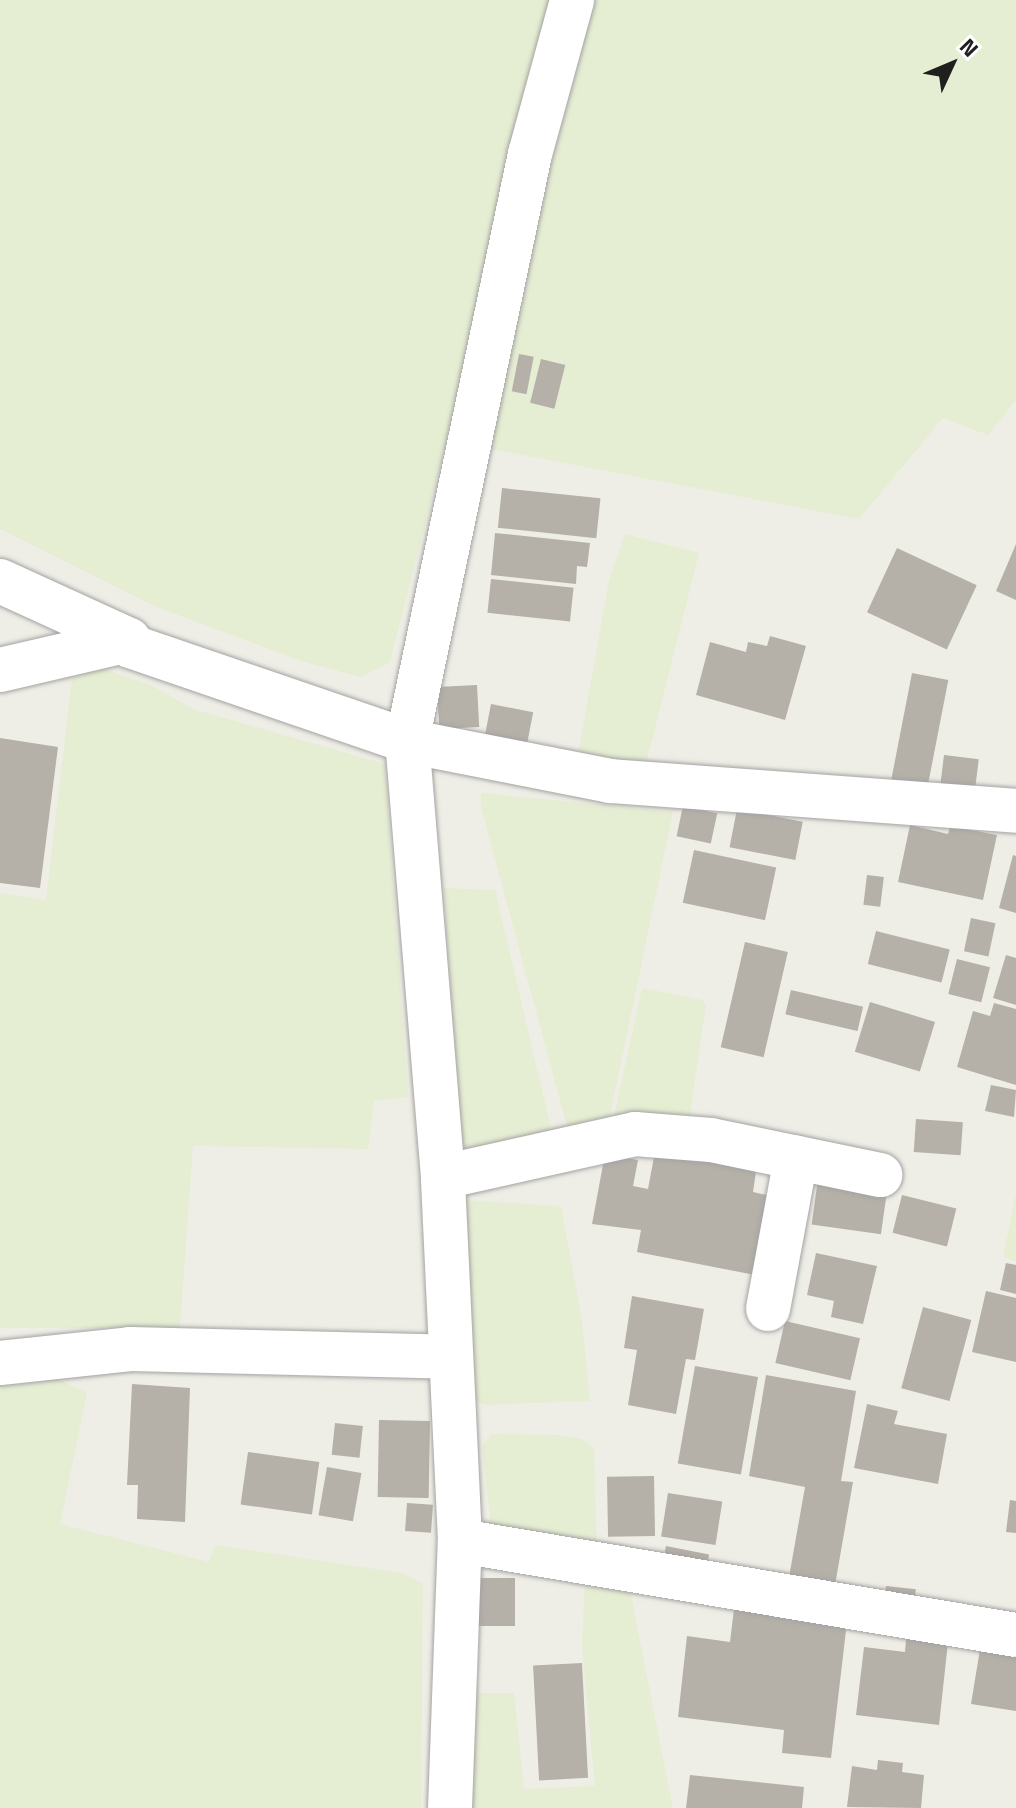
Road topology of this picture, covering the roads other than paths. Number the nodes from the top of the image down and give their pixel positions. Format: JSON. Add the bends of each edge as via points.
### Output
{"nodes":[{"id":1,"x":572,"y":0,"type":"edge"},
{"id":2,"x":0,"y":581,"type":"edge"},
{"id":3,"x":129,"y":640,"type":"junction"},
{"id":4,"x":0,"y":670,"type":"edge"},
{"id":5,"x":407,"y":741,"type":"junction"},
{"id":6,"x":1016,"y":811,"type":"edge"},
{"id":7,"x":796,"y":1158,"type":"junction"},
{"id":8,"x":880,"y":1175,"type":"dead end"},
{"id":9,"x":443,"y":1177,"type":"junction"},
{"id":10,"x":768,"y":1309,"type":"dead end"},
{"id":11,"x":451,"y":1357,"type":"junction"},
{"id":12,"x":0,"y":1363,"type":"edge"},
{"id":13,"x":460,"y":1541,"type":"junction"},
{"id":14,"x":1016,"y":1635,"type":"edge"},
{"id":15,"x":450,"y":1808,"type":"edge"}],
"edges":[{"from":1,"to":5,"type":"street","via":[[530,154]]},
{"from":2,"to":3,"type":"street"},
{"from":3,"to":4,"type":"street"},
{"from":3,"to":5,"type":"street","via":[[130,646]]},
{"from":5,"to":6,"type":"street","via":[[610,781]]},
{"from":5,"to":9,"type":"street"},
{"from":7,"to":8,"type":"street"},
{"from":7,"to":9,"type":"street","via":[[711,1140],[635,1134]]},
{"from":7,"to":10,"type":"street"},
{"from":9,"to":11,"type":"street"},
{"from":11,"to":12,"type":"street","via":[[130,1349]]},
{"from":11,"to":13,"type":"street"},
{"from":13,"to":14,"type":"street"},
{"from":13,"to":15,"type":"street"}]}
